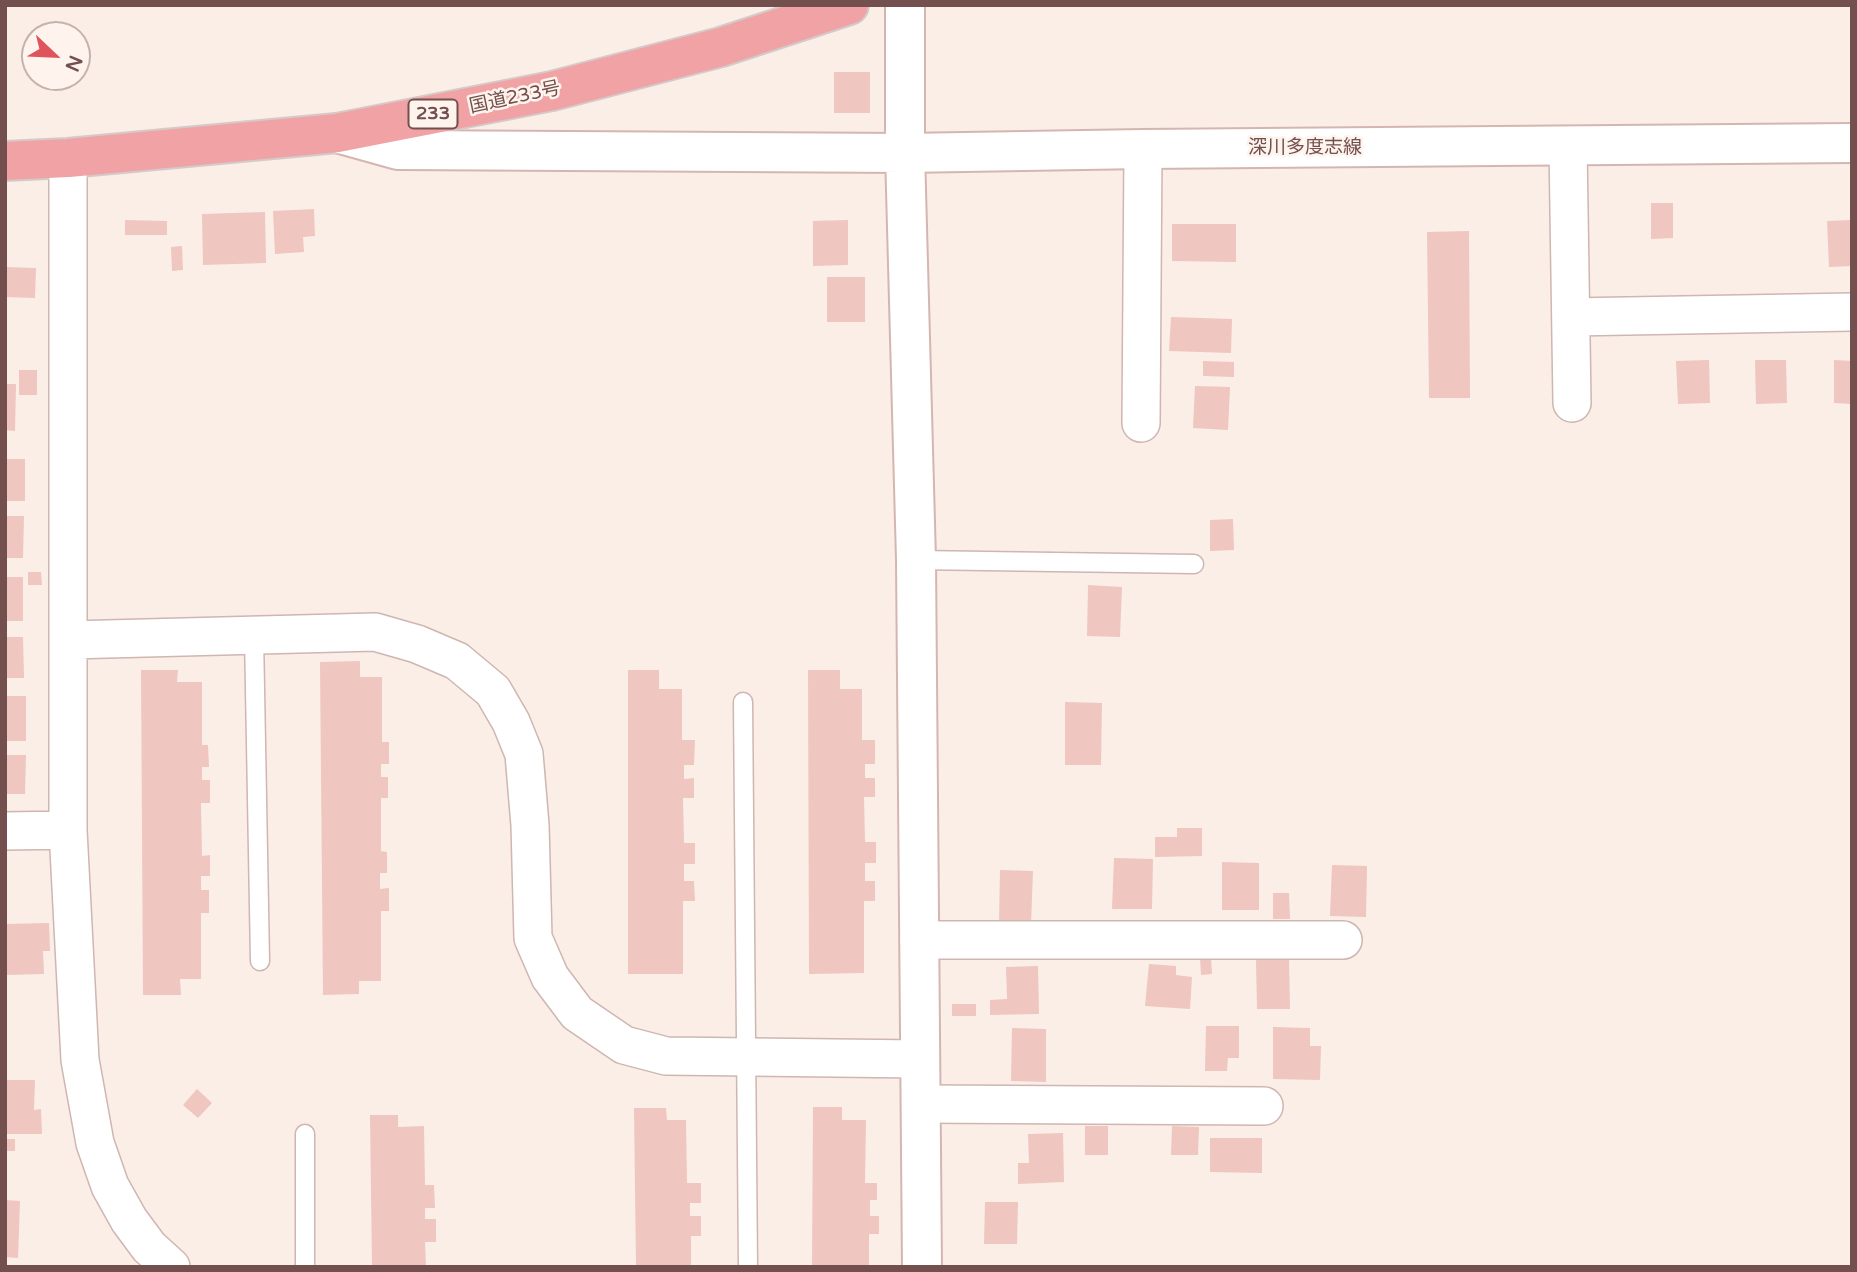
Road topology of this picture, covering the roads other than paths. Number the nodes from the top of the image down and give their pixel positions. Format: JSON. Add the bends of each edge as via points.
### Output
{"nodes":[{"id":1,"x":849,"y":5,"type":"edge"},
{"id":2,"x":905,"y":5,"type":"edge"},
{"id":3,"x":337,"y":133,"type":"junction"},
{"id":4,"x":1852,"y":143,"type":"edge"},
{"id":5,"x":1568,"y":146,"type":"junction"},
{"id":6,"x":1143,"y":149,"type":"junction"},
{"id":7,"x":905,"y":153,"type":"junction"},
{"id":8,"x":68,"y":158,"type":"junction"},
{"id":9,"x":5,"y":161,"type":"edge"},
{"id":10,"x":1852,"y":312,"type":"edge"},
{"id":11,"x":1571,"y":317,"type":"junction"},
{"id":12,"x":1572,"y":403,"type":"dead end"},
{"id":13,"x":1141,"y":423,"type":"dead end"},
{"id":14,"x":916,"y":560,"type":"junction"},
{"id":15,"x":1194,"y":564,"type":"dead end"},
{"id":16,"x":254,"y":635,"type":"junction"},
{"id":17,"x":69,"y":640,"type":"junction"},
{"id":18,"x":743,"y":702,"type":"dead end"},
{"id":19,"x":68,"y":830,"type":"junction"},
{"id":20,"x":5,"y":831,"type":"edge"},
{"id":21,"x":919,"y":940,"type":"junction"},
{"id":22,"x":1343,"y":940,"type":"dead end"},
{"id":23,"x":260,"y":961,"type":"dead end"},
{"id":24,"x":746,"y":1057,"type":"junction"},
{"id":25,"x":920,"y":1059,"type":"junction"},
{"id":26,"x":921,"y":1104,"type":"junction"},
{"id":27,"x":1264,"y":1106,"type":"dead end"},
{"id":28,"x":305,"y":1134,"type":"dead end"},
{"id":29,"x":171,"y":1267,"type":"edge"},
{"id":30,"x":304,"y":1267,"type":"edge"},
{"id":31,"x":748,"y":1267,"type":"edge"},
{"id":32,"x":922,"y":1267,"type":"edge"}],
"edges":[{"from":1,"to":3,"type":"highway","name":"国道233号","number":"233","via":[[721,47],[552,91]]},
{"from":2,"to":7,"type":"street"},
{"from":3,"to":7,"type":"street","name":"深川多度志線","via":[[398,150]]},
{"from":3,"to":8,"type":"highway","name":"国道233号","number":"233"},
{"from":4,"to":5,"type":"street","name":"深川多度志線"},
{"from":5,"to":6,"type":"street","name":"深川多度志線"},
{"from":5,"to":11,"type":"street"},
{"from":6,"to":7,"type":"street","name":"深川多度志線"},
{"from":6,"to":13,"type":"street"},
{"from":7,"to":14,"type":"street"},
{"from":8,"to":9,"type":"highway","name":"国道233号","number":"233"},
{"from":8,"to":17,"type":"street"},
{"from":10,"to":11,"type":"street"},
{"from":11,"to":12,"type":"street"},
{"from":14,"to":15,"type":"lane"},
{"from":14,"to":21,"type":"street"},
{"from":16,"to":17,"type":"street"},
{"from":16,"to":23,"type":"lane"},
{"from":16,"to":24,"type":"street","via":[[375,632],[457,661],[493,691],[524,754],[533,938],[550,977],[577,1013],[624,1045],[666,1056]]},
{"from":17,"to":19,"type":"street"},
{"from":18,"to":24,"type":"lane"},
{"from":19,"to":20,"type":"street"},
{"from":19,"to":29,"type":"street","via":[[80,1060],[95,1143],[110,1186],[129,1220]]},
{"from":21,"to":22,"type":"street"},
{"from":21,"to":25,"type":"street"},
{"from":24,"to":25,"type":"street"},
{"from":24,"to":31,"type":"lane"},
{"from":25,"to":26,"type":"street"},
{"from":26,"to":27,"type":"street"},
{"from":26,"to":32,"type":"street"},
{"from":28,"to":30,"type":"lane"}]}
